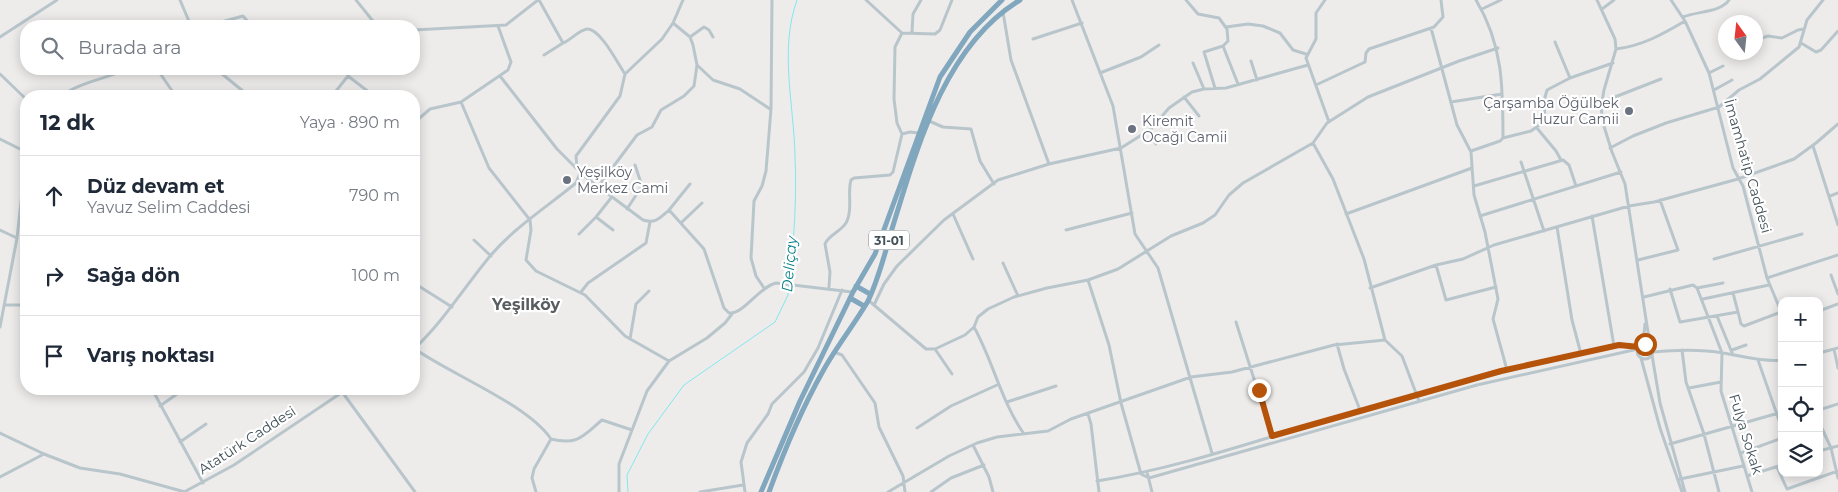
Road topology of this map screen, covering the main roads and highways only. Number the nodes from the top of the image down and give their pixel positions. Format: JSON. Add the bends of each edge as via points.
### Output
{"nodes":[{"id":1,"x":1002,"y":0,"type":"edge"},
{"id":2,"x":1020,"y":0,"type":"edge"},
{"id":3,"x":856,"y":286,"type":"junction"},
{"id":4,"x":870,"y":294,"type":"junction"},
{"id":5,"x":850,"y":298,"type":"junction"},
{"id":6,"x":864,"y":306,"type":"junction"},
{"id":7,"x":761,"y":492,"type":"edge"},
{"id":8,"x":769,"y":492,"type":"edge"}],
"edges":[{"from":1,"to":3,"type":"highway","number":"31-01","via":[[970,32],[936,86],[875,254]]},
{"from":2,"to":4,"type":"highway","number":"31-01","via":[[977,36],[946,80]]},
{"from":3,"to":4,"type":"highway"},
{"from":3,"to":5,"type":"highway","number":"31-01"},
{"from":4,"to":6,"type":"highway","number":"31-01"},
{"from":5,"to":6,"type":"highway"},
{"from":5,"to":7,"type":"highway","number":"31-01","via":[[786,431]]},
{"from":6,"to":8,"type":"highway","number":"31-01","via":[[834,352],[793,432]]}]}
